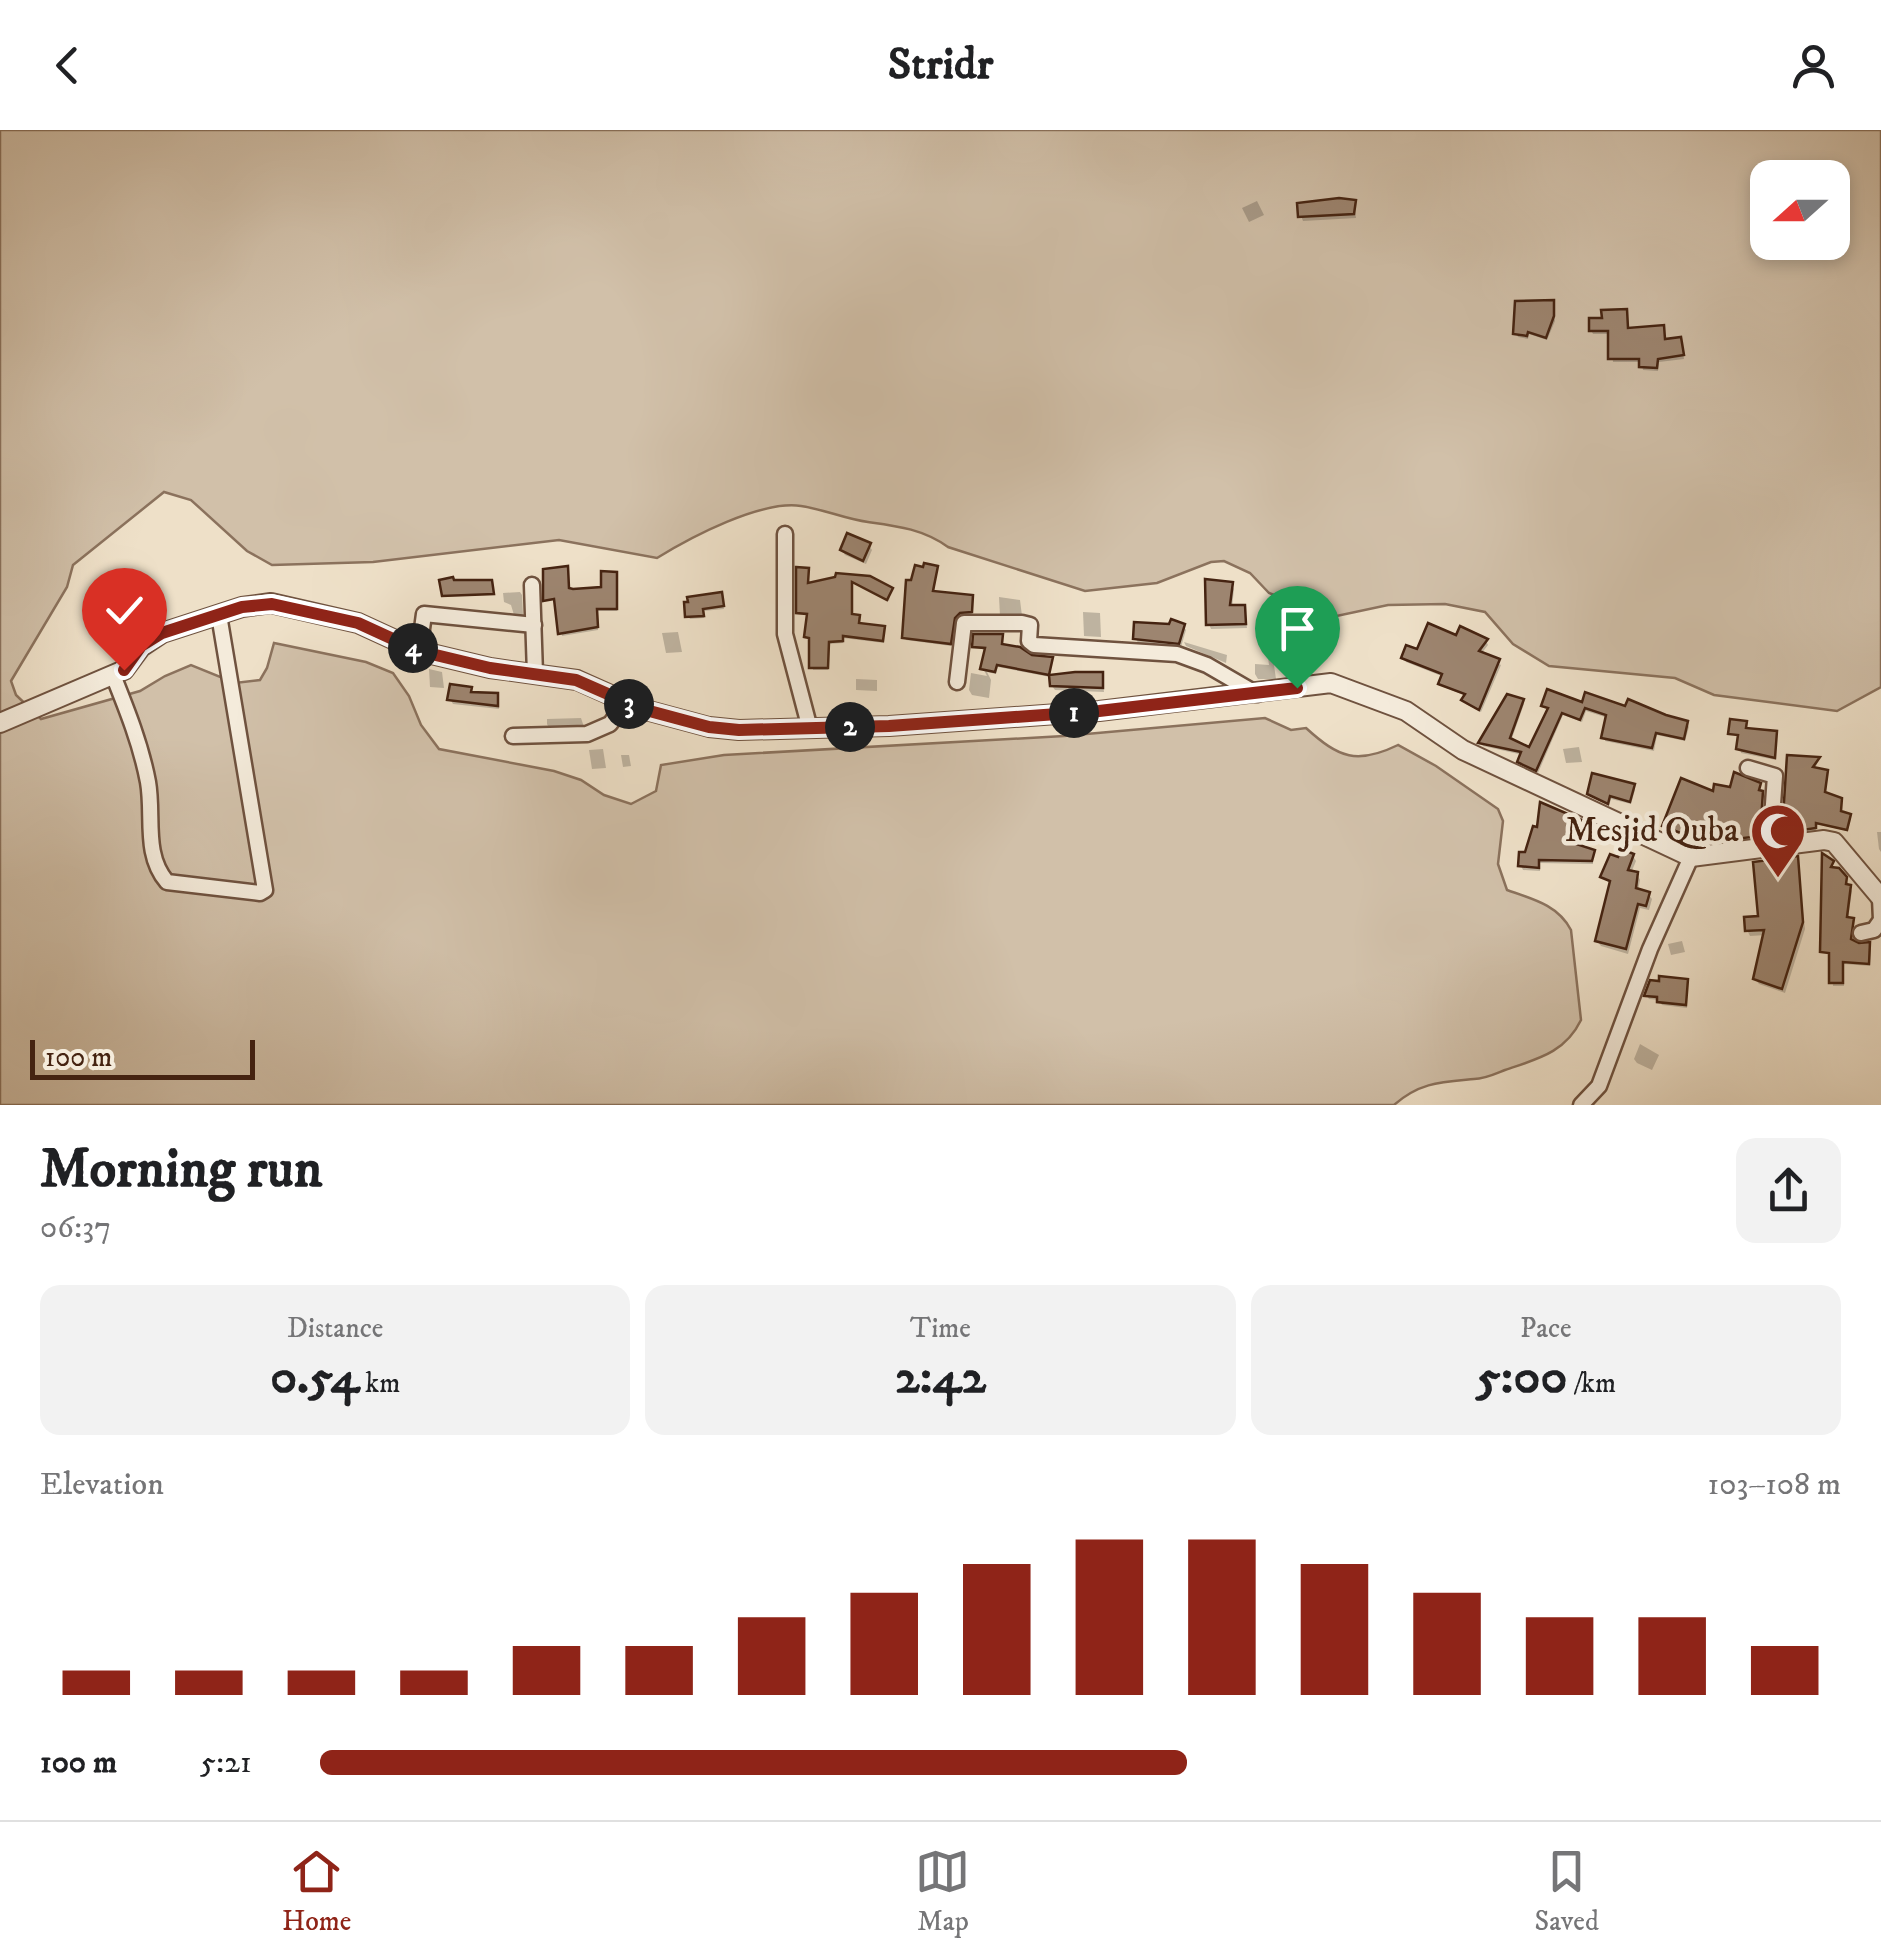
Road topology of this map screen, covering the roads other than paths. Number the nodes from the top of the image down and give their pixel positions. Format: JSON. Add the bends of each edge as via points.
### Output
{"nodes":[{"id":1,"x":785,"y":534,"type":"dead end"},
{"id":2,"x":532,"y":585,"type":"dead end"},
{"id":3,"x":219,"y":614,"type":"junction"},
{"id":4,"x":534,"y":625,"type":"junction"},
{"id":5,"x":419,"y":651,"type":"junction"},
{"id":6,"x":535,"y":674,"type":"junction"},
{"id":7,"x":113,"y":675,"type":"junction"},
{"id":8,"x":957,"y":682,"type":"dead end"},
{"id":9,"x":1258,"y":694,"type":"junction"},
{"id":10,"x":626,"y":702,"type":"junction"},
{"id":11,"x":0,"y":723,"type":"edge"},
{"id":12,"x":810,"y":730,"type":"junction"},
{"id":13,"x":513,"y":736,"type":"dead end"},
{"id":14,"x":1748,"y":768,"type":"dead end"},
{"id":15,"x":1770,"y":846,"type":"junction"},
{"id":16,"x":1691,"y":857,"type":"junction"},
{"id":17,"x":1881,"y":898,"type":"edge"},
{"id":18,"x":1861,"y":934,"type":"dead end"},
{"id":19,"x":1581,"y":1105,"type":"edge"}],
"edges":[{"from":1,"to":12,"type":"street","via":[[784,634]]},
{"from":2,"to":4,"type":"street"},
{"from":3,"to":5,"type":"street","via":[[280,605],[358,623]]},
{"from":3,"to":7,"type":"street","via":[[162,633]]},
{"from":3,"to":7,"type":"street","via":[[266,890],[167,882],[158,872],[148,780]]},
{"from":4,"to":5,"type":"street","via":[[424,614]]},
{"from":4,"to":6,"type":"street"},
{"from":5,"to":6,"type":"street"},
{"from":6,"to":10,"type":"street","via":[[594,685]]},
{"from":7,"to":11,"type":"street"},
{"from":8,"to":9,"type":"street","via":[[964,623],[1022,623],[1030,625],[1030,644],[1177,654]]},
{"from":9,"to":12,"type":"street"},
{"from":9,"to":16,"type":"street","via":[[1321,682],[1362,692],[1406,711],[1463,750]]},
{"from":10,"to":12,"type":"street","via":[[709,727]]},
{"from":10,"to":13,"type":"street","via":[[610,724],[587,734]]},
{"from":14,"to":15,"type":"street","via":[[1774,776]]},
{"from":15,"to":16,"type":"street"},
{"from":15,"to":17,"type":"street","via":[[1834,842]]},
{"from":16,"to":19,"type":"street","via":[[1599,1086]]},
{"from":17,"to":18,"type":"street","via":[[1881,920]]}]}
